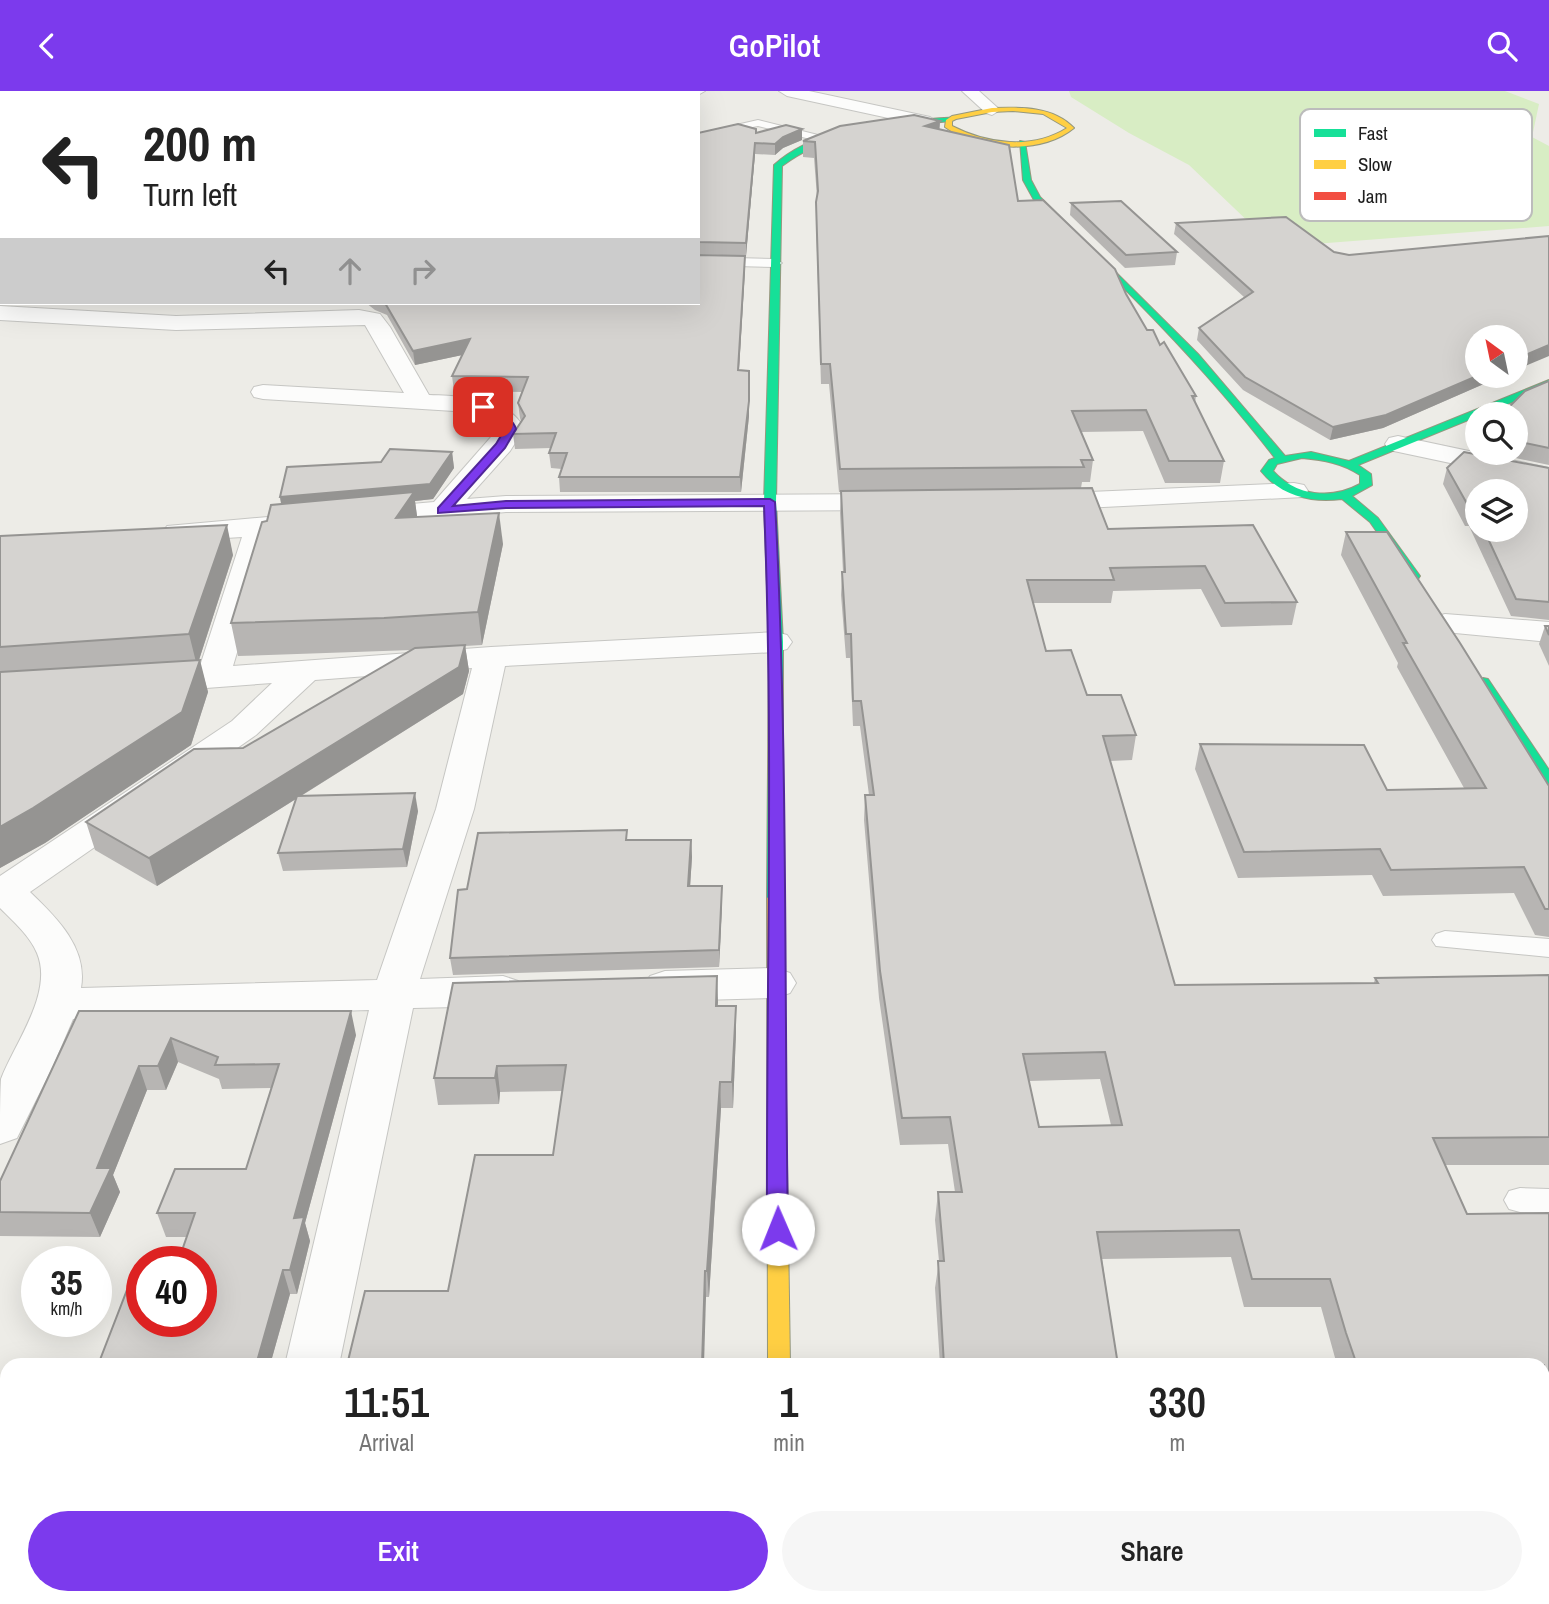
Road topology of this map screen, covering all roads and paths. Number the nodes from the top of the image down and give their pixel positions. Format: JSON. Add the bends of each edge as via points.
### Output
{"nodes":[{"id":1,"x":253,"y":91,"type":"edge"},
{"id":2,"x":276,"y":91,"type":"edge"},
{"id":3,"x":787,"y":91,"type":"edge"},
{"id":4,"x":970,"y":91,"type":"edge"},
{"id":5,"x":1037,"y":91,"type":"edge"},
{"id":6,"x":992,"y":110,"type":"junction"},
{"id":7,"x":1041,"y":113,"type":"junction"},
{"id":8,"x":951,"y":119,"type":"junction"},
{"id":9,"x":930,"y":122,"type":"junction"},
{"id":10,"x":715,"y":131,"type":"edge"},
{"id":11,"x":822,"y":139,"type":"junction"},
{"id":12,"x":1022,"y":142,"type":"junction"},
{"id":13,"x":700,"y":261,"type":"edge"},
{"id":14,"x":775,"y":263,"type":"junction"},
{"id":15,"x":93,"y":305,"type":"edge"},
{"id":16,"x":0,"y":313,"type":"edge"},
{"id":17,"x":73,"y":318,"type":"junction"},
{"id":18,"x":1549,"y":383,"type":"edge"},
{"id":19,"x":263,"y":392,"type":"dead end"},
{"id":20,"x":421,"y":402,"type":"junction"},
{"id":21,"x":1398,"y":444,"type":"junction"},
{"id":22,"x":1281,"y":458,"type":"junction"},
{"id":23,"x":1350,"y":464,"type":"junction"},
{"id":24,"x":1549,"y":476,"type":"edge"},
{"id":25,"x":1294,"y":491,"type":"junction"},
{"id":26,"x":1345,"y":496,"type":"junction"},
{"id":27,"x":770,"y":502,"type":"junction"},
{"id":28,"x":920,"y":502,"type":"edge"},
{"id":29,"x":1016,"y":502,"type":"edge"},
{"id":30,"x":442,"y":510,"type":"junction"},
{"id":31,"x":260,"y":527,"type":"junction"},
{"id":32,"x":151,"y":533,"type":"edge"},
{"id":33,"x":1424,"y":592,"type":"edge"},
{"id":34,"x":1448,"y":628,"type":"edge"},
{"id":35,"x":1549,"y":632,"type":"edge"},
{"id":36,"x":776,"y":642,"type":"junction"},
{"id":37,"x":491,"y":657,"type":"junction"},
{"id":38,"x":1475,"y":669,"type":"edge"},
{"id":39,"x":304,"y":672,"type":"junction"},
{"id":40,"x":212,"y":678,"type":"junction"},
{"id":41,"x":119,"y":684,"type":"edge"},
{"id":42,"x":1549,"y":781,"type":"edge"},
{"id":43,"x":3,"y":892,"type":"edge"},
{"id":44,"x":1445,"y":940,"type":"dead end"},
{"id":45,"x":1549,"y":948,"type":"edge"},
{"id":46,"x":775,"y":983,"type":"junction"},
{"id":47,"x":625,"y":988,"type":"edge"},
{"id":48,"x":544,"y":990,"type":"edge"},
{"id":49,"x":394,"y":994,"type":"junction"},
{"id":50,"x":59,"y":1004,"type":"junction"},
{"id":51,"x":0,"y":1126,"type":"edge"},
{"id":52,"x":314,"y":1358,"type":"edge"},
{"id":53,"x":779,"y":1358,"type":"edge"}],
"edges":[{"from":1,"to":2,"type":"lane"},
{"from":3,"to":9,"type":"street"},
{"from":4,"to":6,"type":"street"},
{"from":5,"to":7,"type":"main road"},
{"from":6,"to":7,"type":"main road"},
{"from":6,"to":8,"type":"main road"},
{"from":7,"to":12,"type":"main road","via":[[1066,121],[1070,131]]},
{"from":8,"to":9,"type":"main road"},
{"from":8,"to":12,"type":"main road","via":[[948,127],[965,136]]},
{"from":9,"to":11,"type":"main road"},
{"from":10,"to":11,"type":"lane","via":[[758,123]]},
{"from":11,"to":14,"type":"main road","via":[[785,155],[778,165]]},
{"from":12,"to":22,"type":"main road","via":[[1027,180],[1037,198],[1129,287],[1255,423]]},
{"from":13,"to":14,"type":"lane"},
{"from":14,"to":27,"type":"main road"},
{"from":15,"to":17,"type":"street"},
{"from":16,"to":17,"type":"street"},
{"from":17,"to":20,"type":"street","via":[[176,323],[372,319]]},
{"from":18,"to":21,"type":"main road"},
{"from":19,"to":20,"type":"street"},
{"from":20,"to":30,"type":"street","via":[[483,407],[511,429]]},
{"from":21,"to":23,"type":"main road"},
{"from":21,"to":24,"type":"street"},
{"from":22,"to":23,"type":"main road","via":[[1315,455]]},
{"from":22,"to":25,"type":"main road","via":[[1269,466],[1269,477]]},
{"from":23,"to":26,"type":"main road","via":[[1367,480],[1362,490]]},
{"from":25,"to":26,"type":"main road"},
{"from":25,"to":29,"type":"street"},
{"from":26,"to":33,"type":"main road","via":[[1389,538]]},
{"from":27,"to":28,"type":"street"},
{"from":27,"to":30,"type":"street","via":[[506,504]]},
{"from":27,"to":36,"type":"main road"},
{"from":30,"to":31,"type":"street"},
{"from":31,"to":32,"type":"street"},
{"from":31,"to":40,"type":"street"},
{"from":34,"to":35,"type":"street"},
{"from":36,"to":37,"type":"street"},
{"from":36,"to":46,"type":"main road"},
{"from":37,"to":39,"type":"street"},
{"from":37,"to":49,"type":"street","via":[[455,809]]},
{"from":38,"to":42,"type":"main road"},
{"from":39,"to":40,"type":"street"},
{"from":39,"to":43,"type":"street","via":[[244,728]]},
{"from":40,"to":41,"type":"street"},
{"from":43,"to":50,"type":"street","via":[[45,934],[61,961]]},
{"from":44,"to":45,"type":"lane"},
{"from":46,"to":47,"type":"street"},
{"from":46,"to":53,"type":"main road"},
{"from":48,"to":49,"type":"street"},
{"from":49,"to":50,"type":"street"},
{"from":49,"to":52,"type":"street"},
{"from":50,"to":51,"type":"street"}]}
